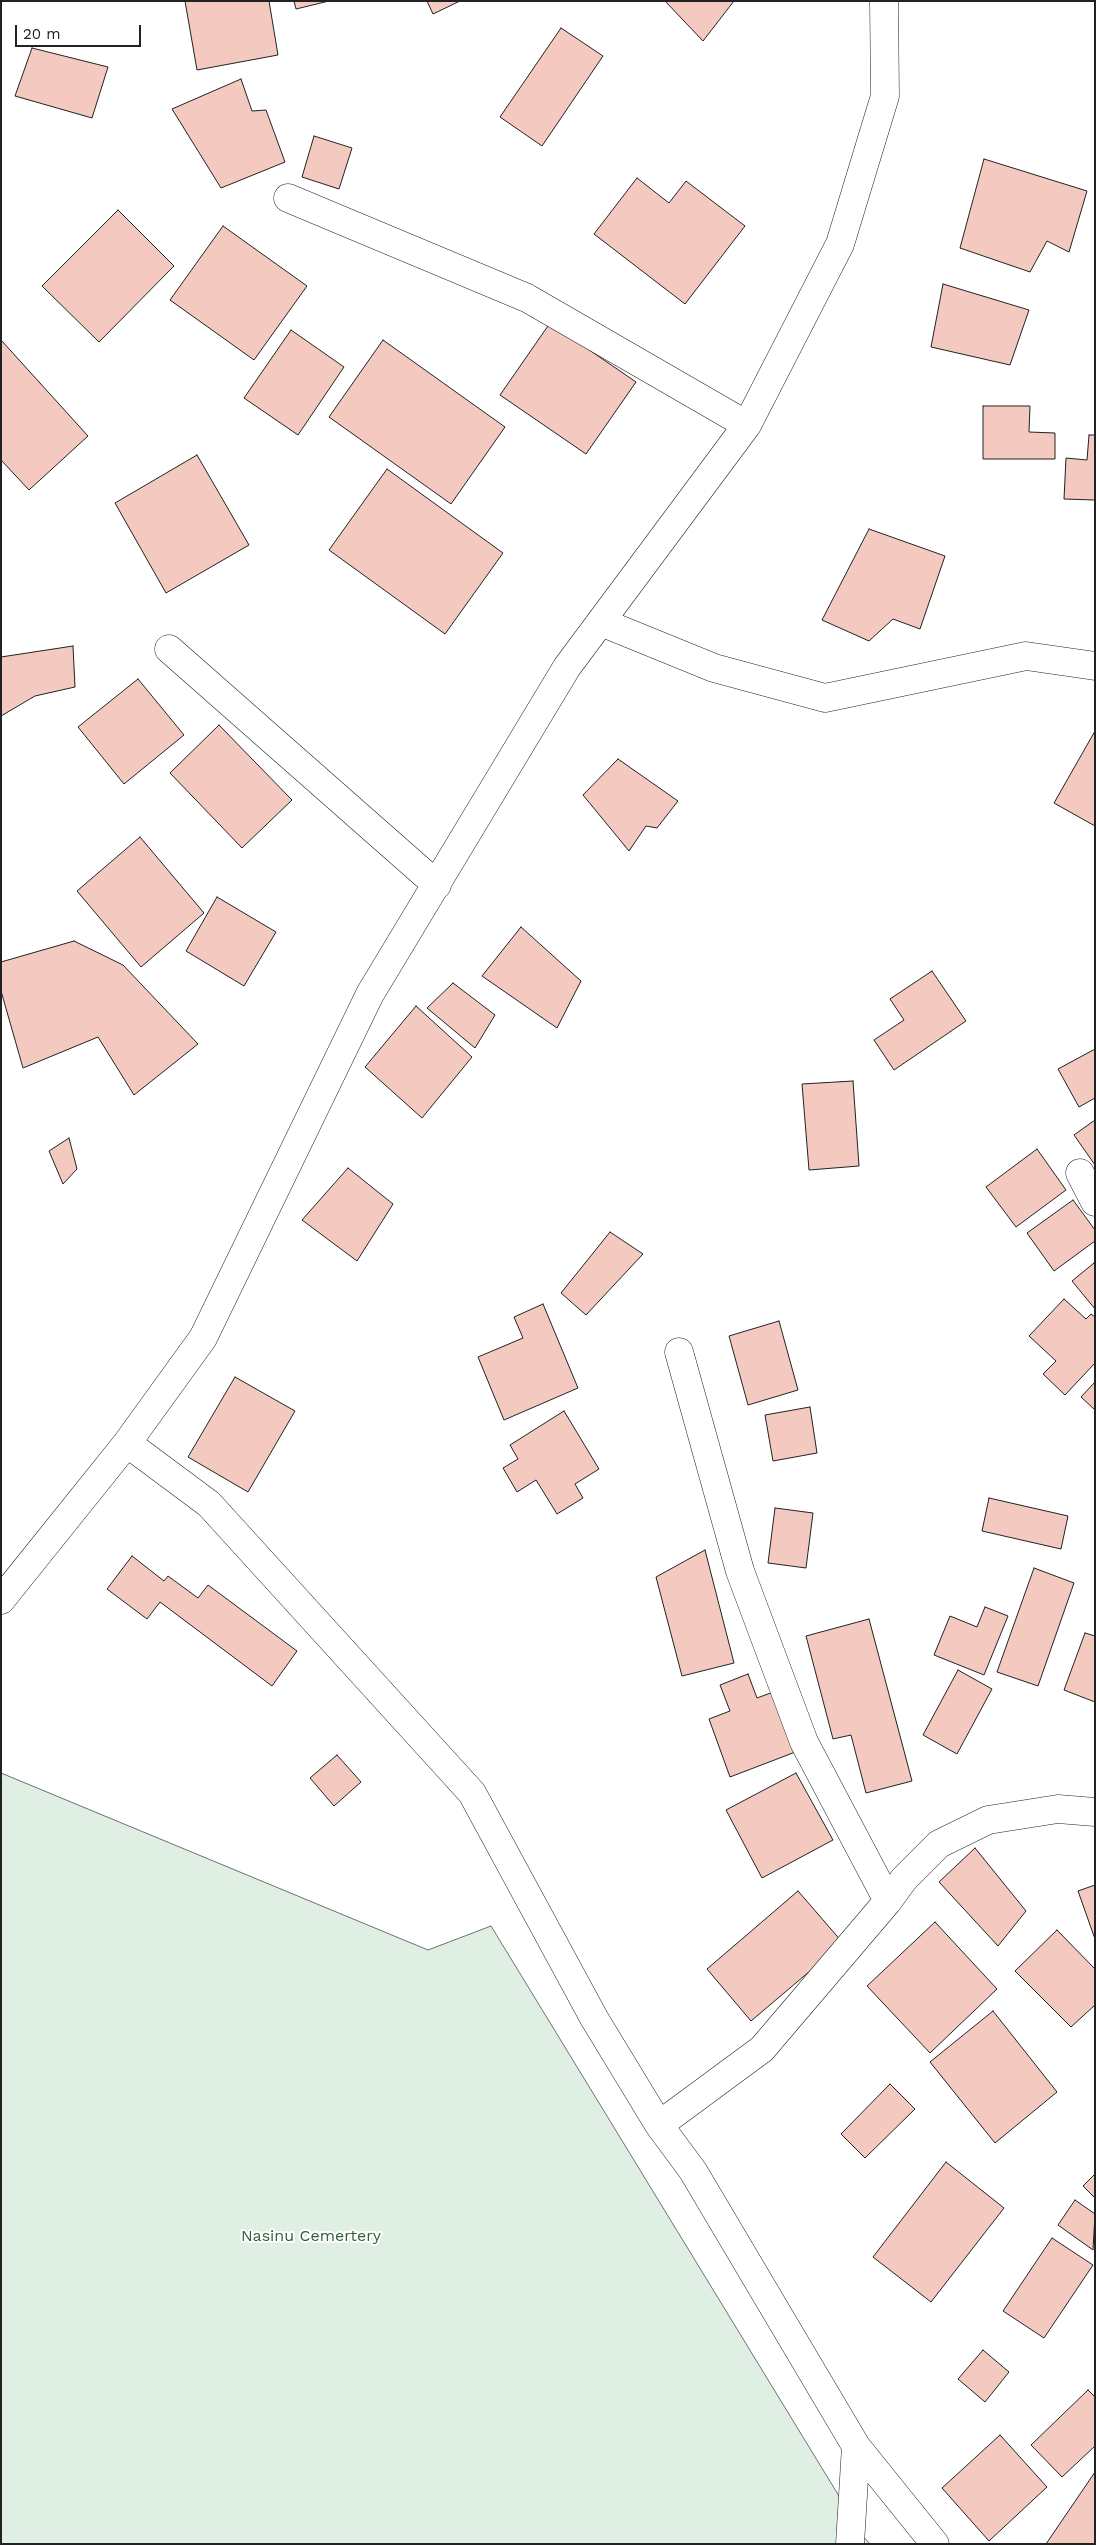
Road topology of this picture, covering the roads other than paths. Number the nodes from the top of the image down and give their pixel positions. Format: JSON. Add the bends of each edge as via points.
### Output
{"nodes":[{"id":1,"x":884,"y":1,"type":"edge"},
{"id":2,"x":288,"y":198,"type":"dead end"},
{"id":3,"x":748,"y":425,"type":"junction"},
{"id":4,"x":601,"y":622,"type":"junction"},
{"id":5,"x":169,"y":649,"type":"dead end"},
{"id":6,"x":1095,"y":666,"type":"edge"},
{"id":7,"x":436,"y":885,"type":"junction"},
{"id":8,"x":1080,"y":1173,"type":"dead end"},
{"id":9,"x":1095,"y":1202,"type":"edge"},
{"id":10,"x":679,"y":1352,"type":"dead end"},
{"id":11,"x":127,"y":1443,"type":"junction"},
{"id":12,"x":1,"y":1600,"type":"edge"},
{"id":13,"x":1095,"y":1812,"type":"edge"},
{"id":14,"x":888,"y":1901,"type":"junction"},
{"id":15,"x":658,"y":2125,"type":"junction"},
{"id":16,"x":856,"y":2446,"type":"junction"},
{"id":17,"x":850,"y":2544,"type":"edge"},
{"id":18,"x":935,"y":2544,"type":"edge"}],
"edges":[{"from":1,"to":3,"type":"street","via":[[885,96],[840,244]]},
{"from":2,"to":3,"type":"street","via":[[527,298]]},
{"from":3,"to":4,"type":"street"},
{"from":4,"to":6,"type":"street","via":[[714,668],[824,698],[1026,656]]},
{"from":4,"to":7,"type":"street","via":[[567,667]]},
{"from":5,"to":7,"type":"street"},
{"from":7,"to":11,"type":"street","via":[[370,994],[203,1338]]},
{"from":8,"to":9,"type":"street"},
{"from":10,"to":14,"type":"street","via":[[740,1570],[804,1742]]},
{"from":11,"to":12,"type":"street"},
{"from":11,"to":15,"type":"street","via":[[209,1504],[472,1793],[594,2018]]},
{"from":13,"to":14,"type":"street","via":[[1058,1809],[988,1820],[939,1844],[904,1879]]},
{"from":14,"to":15,"type":"street","via":[[762,2049]]},
{"from":15,"to":16,"type":"street","via":[[693,2171]]},
{"from":16,"to":17,"type":"street"},
{"from":16,"to":18,"type":"street"}]}
